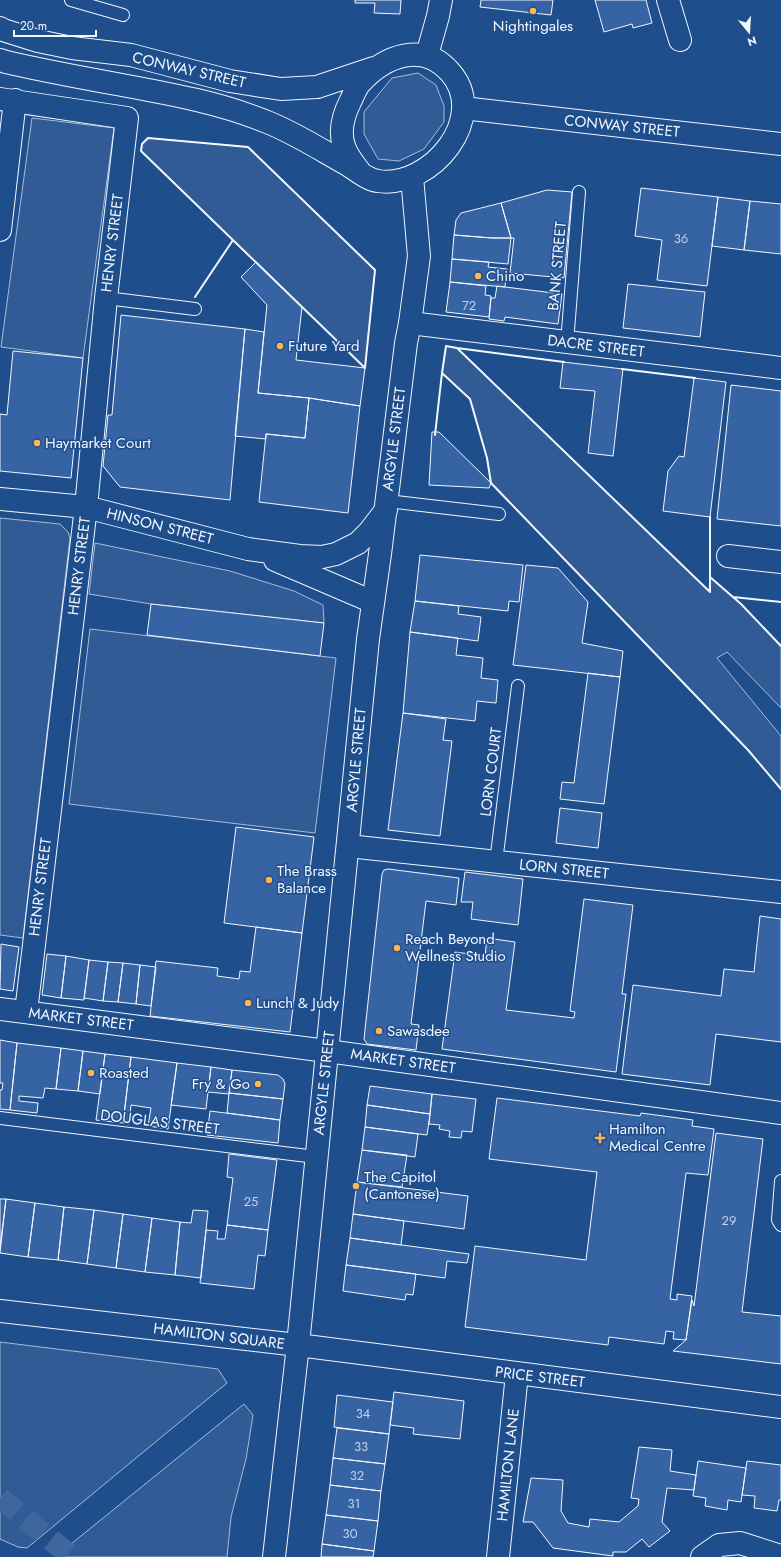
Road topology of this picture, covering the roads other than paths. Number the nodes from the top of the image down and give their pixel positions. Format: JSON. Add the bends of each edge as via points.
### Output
{"nodes":[{"id":1,"x":71,"y":0,"type":"edge"},
{"id":2,"x":441,"y":0,"type":"edge"},
{"id":3,"x":668,"y":0,"type":"edge"},
{"id":4,"x":123,"y":15,"type":"dead end"},
{"id":5,"x":0,"y":28,"type":"edge"},
{"id":6,"x":680,"y":40,"type":"dead end"},
{"id":7,"x":427,"y":55,"type":"junction"},
{"id":8,"x":0,"y":60,"type":"edge"},
{"id":9,"x":378,"y":66,"type":"junction"},
{"id":10,"x":7,"y":100,"type":"edge"},
{"id":11,"x":463,"y":108,"type":"junction"},
{"id":12,"x":781,"y":144,"type":"edge"},
{"id":13,"x":360,"y":172,"type":"junction"},
{"id":14,"x":412,"y":177,"type":"junction"},
{"id":15,"x":579,"y":192,"type":"dead end"},
{"id":16,"x":0,"y":230,"type":"edge"},
{"id":17,"x":106,"y":298,"type":"junction"},
{"id":18,"x":195,"y":309,"type":"dead end"},
{"id":19,"x":408,"y":333,"type":"junction"},
{"id":20,"x":567,"y":343,"type":"junction"},
{"id":21,"x":781,"y":368,"type":"edge"},
{"id":22,"x":0,"y":499,"type":"edge"},
{"id":23,"x":386,"y":505,"type":"junction"},
{"id":24,"x":86,"y":507,"type":"junction"},
{"id":25,"x":499,"y":514,"type":"dead end"},
{"id":26,"x":248,"y":549,"type":"junction"},
{"id":27,"x":728,"y":556,"type":"dead end"},
{"id":28,"x":781,"y":562,"type":"edge"},
{"id":29,"x":373,"y":602,"type":"junction"},
{"id":30,"x":518,"y":686,"type":"dead end"},
{"id":31,"x":348,"y":846,"type":"junction"},
{"id":32,"x":496,"y":862,"type":"junction"},
{"id":33,"x":781,"y":892,"type":"edge"},
{"id":34,"x":0,"y":1009,"type":"edge"},
{"id":35,"x":26,"y":1012,"type":"junction"},
{"id":36,"x":327,"y":1051,"type":"junction"},
{"id":37,"x":781,"y":1113,"type":"edge"},
{"id":38,"x":0,"y":1118,"type":"edge"},
{"id":39,"x":316,"y":1157,"type":"junction"},
{"id":40,"x":781,"y":1181,"type":"edge"},
{"id":41,"x":781,"y":1225,"type":"edge"},
{"id":42,"x":0,"y":1311,"type":"edge"},
{"id":43,"x":298,"y":1345,"type":"junction"},
{"id":44,"x":517,"y":1374,"type":"junction"},
{"id":45,"x":781,"y":1407,"type":"edge"},
{"id":46,"x":781,"y":1556,"type":"edge"},
{"id":47,"x":274,"y":1557,"type":"edge"},
{"id":48,"x":498,"y":1557,"type":"edge"},
{"id":49,"x":702,"y":1557,"type":"edge"}],
"edges":[{"from":1,"to":4,"type":"lane"},
{"from":2,"to":7,"type":"street"},
{"from":3,"to":6,"type":"street"},
{"from":5,"to":9,"type":"street","name":"CONWAY STREET","via":[[38,41],[131,55],[230,81],[281,89],[317,87]]},
{"from":7,"to":9,"type":"street","via":[[411,54],[397,57]]},
{"from":7,"to":11,"type":"street","via":[[450,71],[461,87]]},
{"from":8,"to":13,"type":"street","name":"CONWAY STREET","via":[[218,105],[268,122]]},
{"from":9,"to":13,"type":"street","via":[[360,83],[344,113],[343,145],[350,160]]},
{"from":10,"to":16,"type":"street"},
{"from":10,"to":17,"type":"street","name":"HENRY STREET","via":[[127,118]]},
{"from":11,"to":12,"type":"street","name":"CONWAY STREET"},
{"from":11,"to":14,"type":"street","via":[[460,127],[452,144],[428,168]]},
{"from":13,"to":14,"type":"street","via":[[376,181],[394,182]]},
{"from":14,"to":19,"type":"street","name":"ARGYLE STREET","via":[[419,256]]},
{"from":15,"to":20,"type":"lane","name":"BANK STREET"},
{"from":17,"to":18,"type":"lane"},
{"from":17,"to":24,"type":"street","name":"HENRY STREET"},
{"from":19,"to":20,"type":"street","name":"DACRE STREET"},
{"from":19,"to":23,"type":"street","name":"ARGYLE STREET"},
{"from":20,"to":21,"type":"street","name":"DACRE STREET"},
{"from":22,"to":24,"type":"street","name":"HINSON STREET"},
{"from":23,"to":25,"type":"lane"},
{"from":23,"to":26,"type":"street","name":"HINSON STREET","via":[[369,532],[358,543],[336,554],[322,557],[300,556]]},
{"from":23,"to":29,"type":"street","name":"ARGYLE STREET"},
{"from":24,"to":26,"type":"street","name":"HINSON STREET"},
{"from":24,"to":35,"type":"street","name":"HENRY STREET"},
{"from":26,"to":29,"type":"street","name":"HINSON STREET"},
{"from":27,"to":28,"type":"street"},
{"from":29,"to":31,"type":"street","name":"ARGYLE STREET"},
{"from":30,"to":32,"type":"lane","name":"LORN COURT"},
{"from":31,"to":32,"type":"street","name":"LORN STREET"},
{"from":31,"to":36,"type":"street","name":"ARGYLE STREET"},
{"from":32,"to":33,"type":"street","name":"LORN STREET"},
{"from":34,"to":35,"type":"street","name":"MARKET STREET"},
{"from":35,"to":36,"type":"street","name":"MARKET STREET"},
{"from":36,"to":37,"type":"street","name":"MARKET STREET"},
{"from":36,"to":39,"type":"street","name":"ARGYLE STREET"},
{"from":38,"to":39,"type":"lane","name":"DOUGLAS STREET"},
{"from":39,"to":43,"type":"street","name":"ARGYLE STREET"},
{"from":40,"to":41,"type":"lane","via":[[778,1220]]},
{"from":42,"to":43,"type":"street","name":"HAMILTON SQUARE"},
{"from":43,"to":44,"type":"street","name":"PRICE STREET"},
{"from":43,"to":47,"type":"street","name":"HAMILTON SQUARE"},
{"from":44,"to":45,"type":"street","name":"PRICE STREET"},
{"from":44,"to":48,"type":"street","name":"HAMILTON LANE"},
{"from":46,"to":49,"type":"street","via":[[740,1543],[719,1545]]}]}
